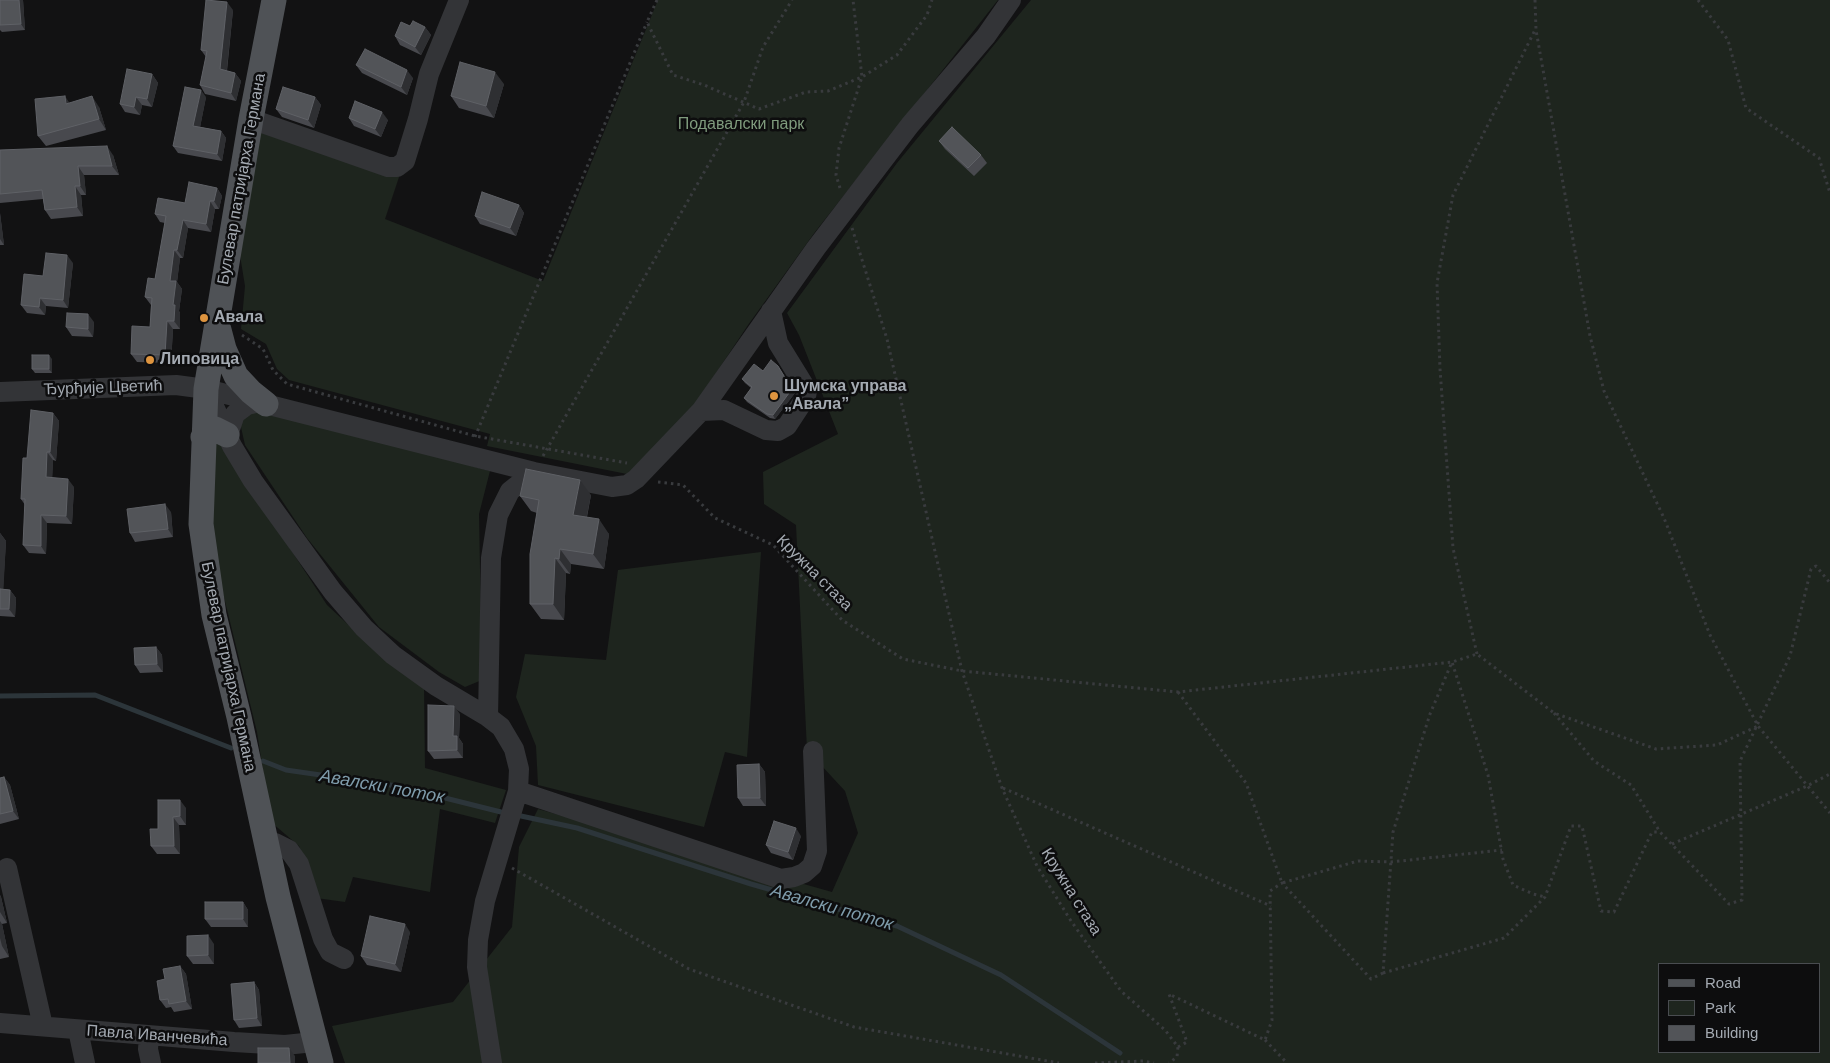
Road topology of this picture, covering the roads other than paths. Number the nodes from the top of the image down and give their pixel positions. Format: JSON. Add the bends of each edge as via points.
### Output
{"nodes":[{"id":1,"x":274,"y":0,"type":"edge"},
{"id":2,"x":459,"y":0,"type":"edge"},
{"id":3,"x":1011,"y":0,"type":"edge"},
{"id":4,"x":251,"y":119,"type":"junction"},
{"id":5,"x":771,"y":311,"type":"junction"},
{"id":6,"x":218,"y":318,"type":"junction"},
{"id":7,"x":206,"y":389,"type":"junction"},
{"id":8,"x":0,"y":392,"type":"edge"},
{"id":9,"x":263,"y":403,"type":"junction"},
{"id":10,"x":701,"y":411,"type":"junction"},
{"id":11,"x":220,"y":438,"type":"junction"},
{"id":12,"x":534,"y":472,"type":"junction"},
{"id":13,"x":488,"y":717,"type":"junction"},
{"id":14,"x":813,"y":751,"type":"dead end"},
{"id":15,"x":518,"y":791,"type":"junction"},
{"id":16,"x":266,"y":844,"type":"junction"},
{"id":17,"x":7,"y":868,"type":"dead end"},
{"id":18,"x":344,"y":959,"type":"dead end"},
{"id":19,"x":0,"y":1023,"type":"edge"},
{"id":20,"x":44,"y":1026,"type":"junction"},
{"id":21,"x":78,"y":1030,"type":"junction"},
{"id":22,"x":149,"y":1036,"type":"junction"},
{"id":23,"x":318,"y":1052,"type":"edge"},
{"id":24,"x":85,"y":1063,"type":"edge"},
{"id":25,"x":151,"y":1063,"type":"edge"},
{"id":26,"x":492,"y":1063,"type":"edge"}],
"edges":[{"from":1,"to":4,"type":"main road","name":"Булевар патријарха Германа"},
{"from":2,"to":4,"type":"street","via":[[429,74],[405,162],[388,167]]},
{"from":3,"to":5,"type":"street","via":[[986,36],[910,125]]},
{"from":4,"to":6,"type":"main road","name":"Булевар патријарха Германа"},
{"from":5,"to":10,"type":"street"},
{"from":5,"to":10,"type":"street","via":[[778,343],[807,390],[806,398],[788,426],[778,431],[766,430],[724,410]]},
{"from":6,"to":7,"type":"main road","name":"Булевар патријарха Германа"},
{"from":6,"to":9,"type":"main road","via":[[230,366]]},
{"from":7,"to":8,"type":"street","name":"Ђурђије Цветић","via":[[176,385]]},
{"from":7,"to":9,"type":"street","name":"Ђурђије Цветић"},
{"from":7,"to":11,"type":"main road","name":"Булевар патријарха Германа"},
{"from":9,"to":11,"type":"street","via":[[247,405],[236,414],[230,429]]},
{"from":9,"to":12,"type":"street","name":"Ђурђије Цветић"},
{"from":10,"to":12,"type":"street","name":"Ђурђије Цветић","via":[[636,479],[622,486],[612,487]]},
{"from":11,"to":13,"type":"street","via":[[333,592],[364,628],[393,655],[436,686]]},
{"from":11,"to":16,"type":"main road","name":"Булевар патријарха Германа","via":[[200,524],[207,576]]},
{"from":12,"to":13,"type":"street","via":[[510,491],[498,516],[491,558]]},
{"from":13,"to":15,"type":"street","via":[[501,727],[514,749],[519,769]]},
{"from":14,"to":15,"type":"street","via":[[817,851],[812,866],[804,874],[794,877],[781,878]]},
{"from":15,"to":26,"type":"street","via":[[485,901],[478,940],[477,967]]},
{"from":16,"to":18,"type":"street","via":[[275,843],[290,850],[299,864],[323,939],[330,952]]},
{"from":16,"to":23,"type":"main road","name":"Булевар патријарха Германа"},
{"from":17,"to":20,"type":"street"},
{"from":19,"to":20,"type":"street","name":"Павла Иванчевића"},
{"from":20,"to":21,"type":"street","name":"Павла Иванчевића"},
{"from":21,"to":22,"type":"street","name":"Павла Иванчевића"},
{"from":21,"to":24,"type":"street"},
{"from":22,"to":23,"type":"street","name":"Павла Иванчевића","via":[[285,1045]]},
{"from":22,"to":25,"type":"street"}]}
